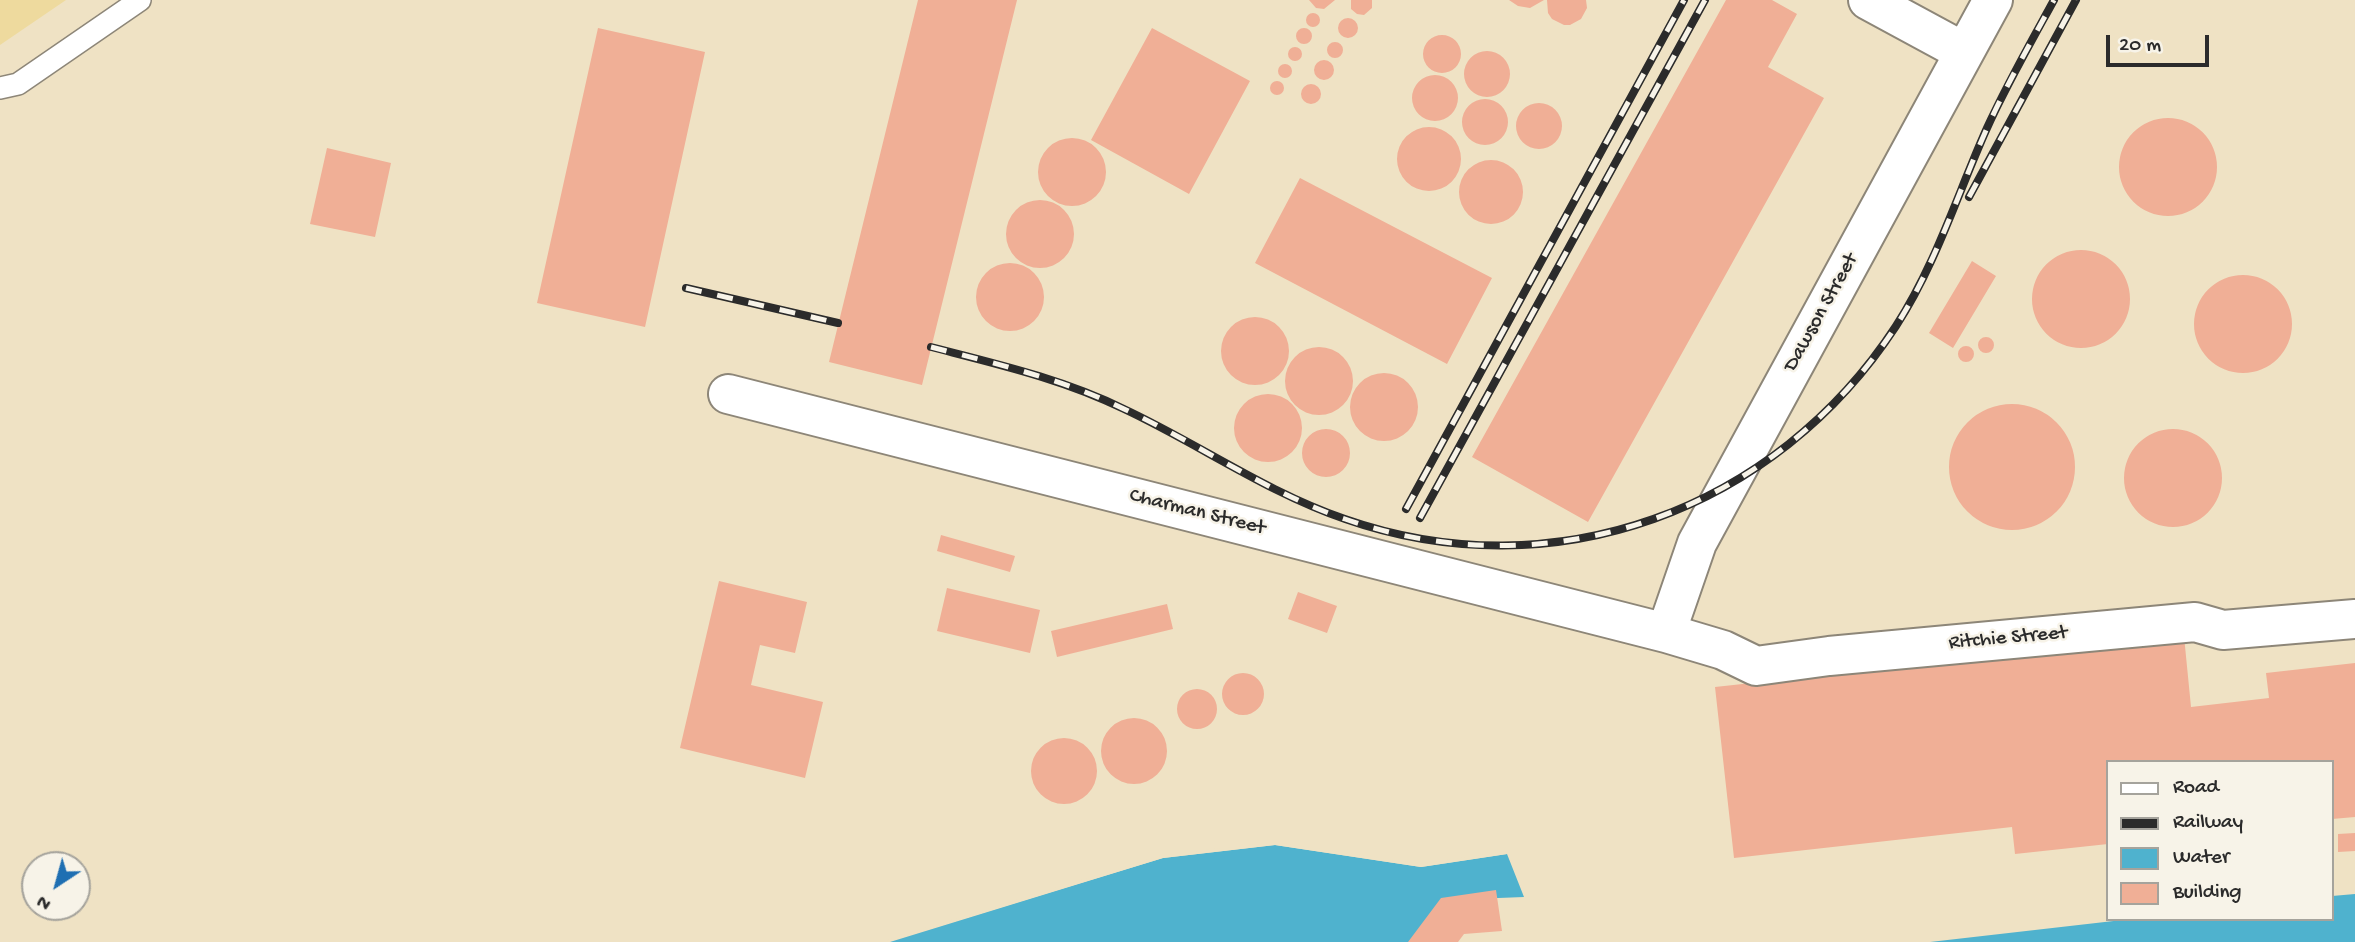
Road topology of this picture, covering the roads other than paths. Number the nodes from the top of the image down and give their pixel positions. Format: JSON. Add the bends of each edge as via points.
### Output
{"nodes":[{"id":1,"x":140,"y":0,"type":"edge"},
{"id":2,"x":1868,"y":0,"type":"edge"},
{"id":3,"x":1993,"y":0,"type":"edge"},
{"id":4,"x":1964,"y":52,"type":"junction"},
{"id":5,"x":0,"y":88,"type":"edge"},
{"id":6,"x":728,"y":394,"type":"dead end"},
{"id":7,"x":2355,"y":619,"type":"edge"},
{"id":8,"x":1666,"y":633,"type":"junction"}],
"edges":[{"from":1,"to":5,"type":"lane","via":[[18,84]]},
{"from":2,"to":4,"type":"street"},
{"from":3,"to":4,"type":"street","name":"Dawson Street"},
{"from":4,"to":8,"type":"street","name":"Dawson Street","via":[[1696,543]]},
{"from":6,"to":8,"type":"street","name":"Charman Street"},
{"from":7,"to":8,"type":"street","name":"Ritchie Street","via":[[2222,630],[2195,621],[1756,666],[1723,650]]}]}
